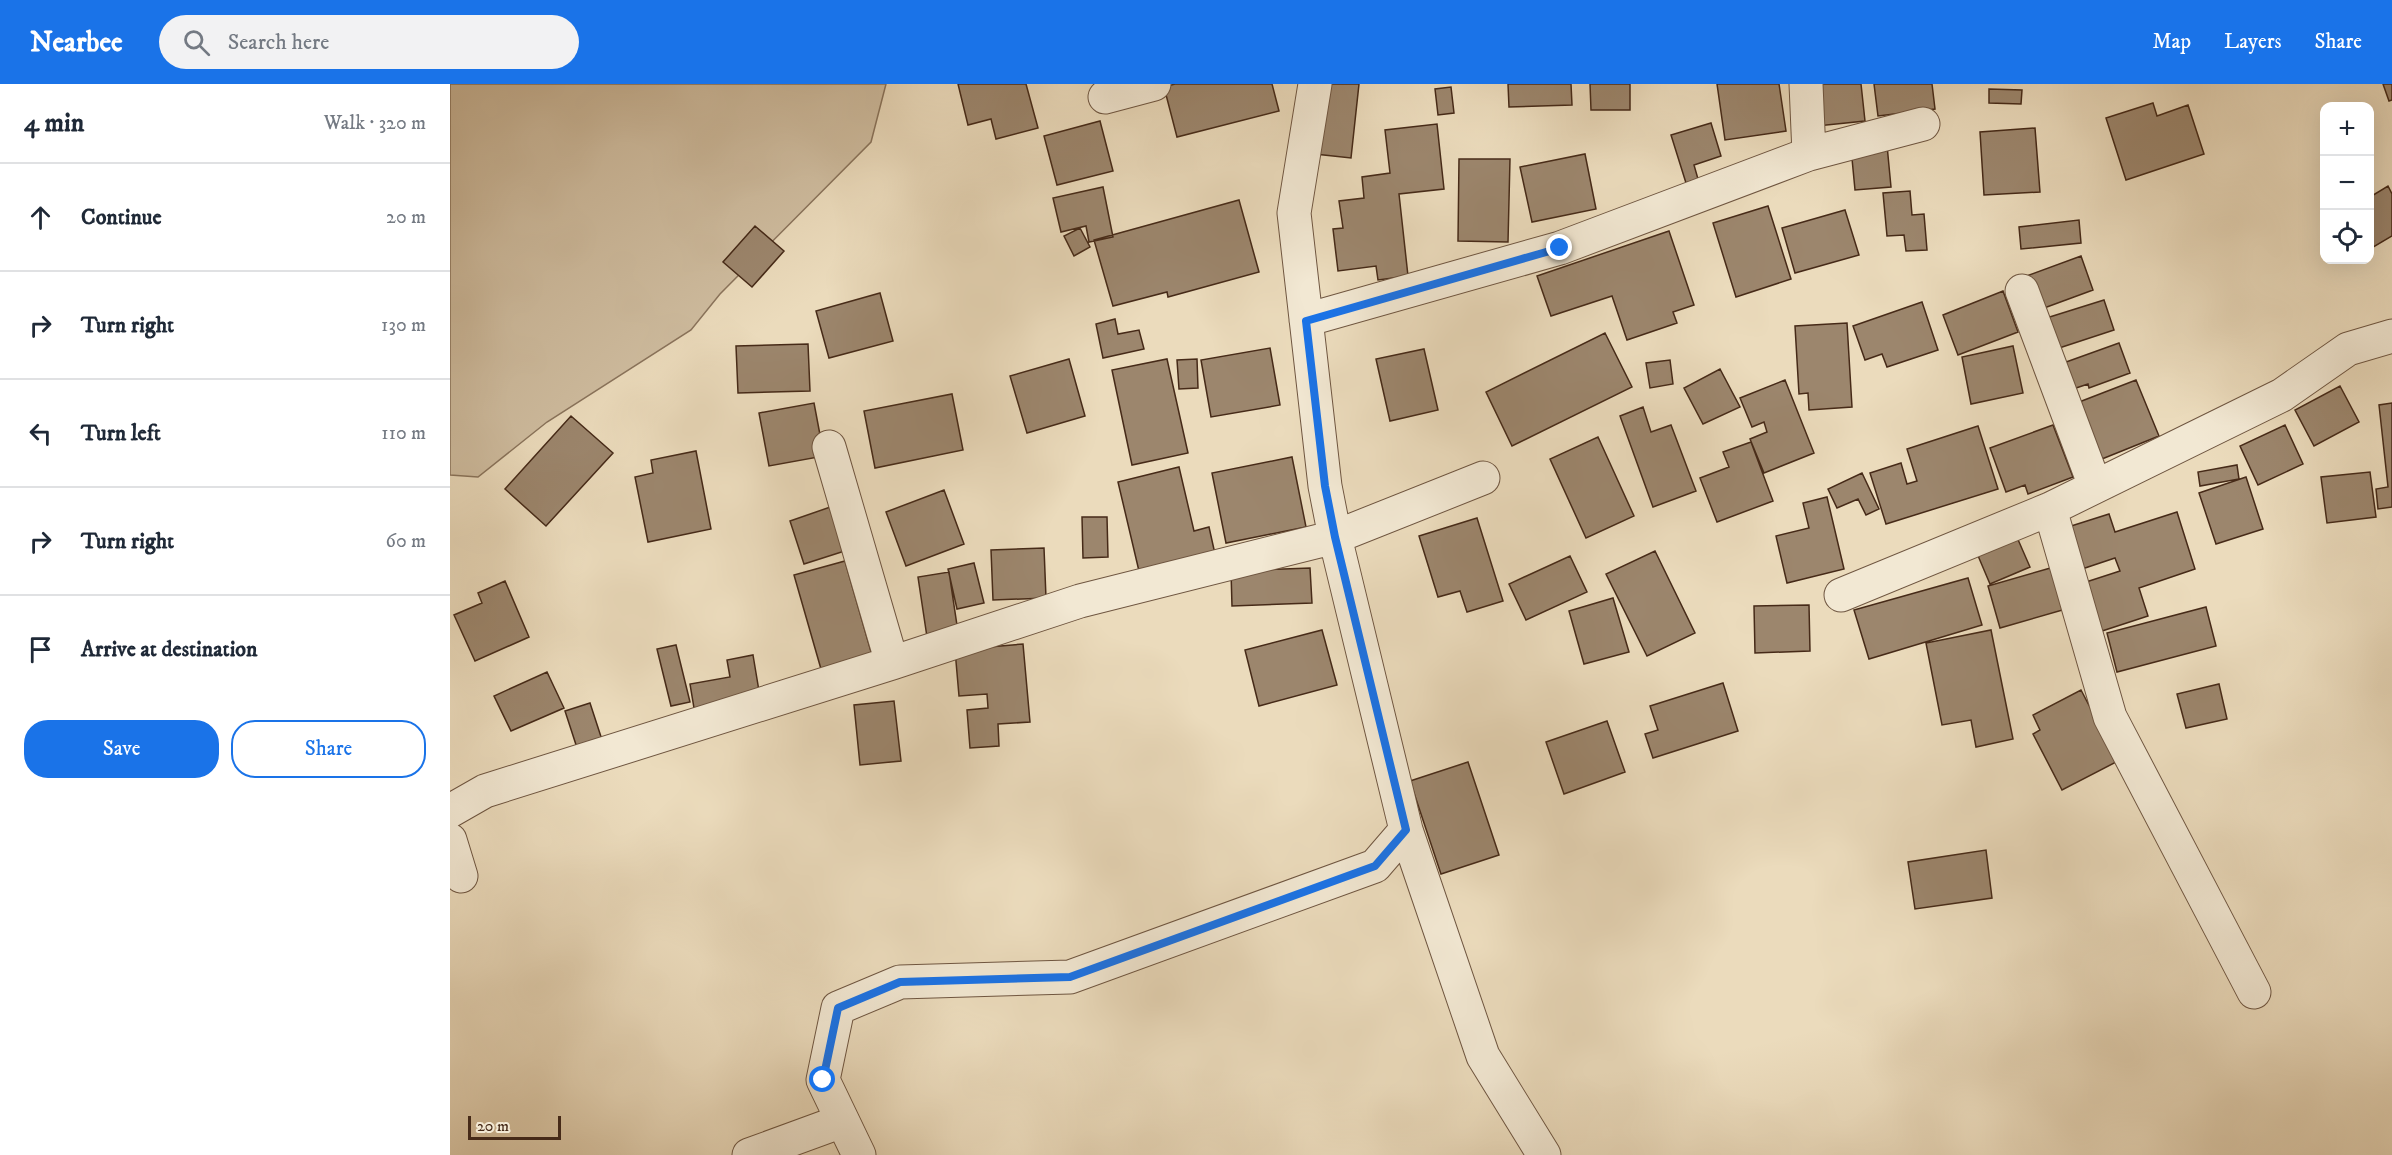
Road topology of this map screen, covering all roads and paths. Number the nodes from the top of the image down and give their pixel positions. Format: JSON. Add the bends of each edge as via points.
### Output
{"nodes":[{"id":1,"x":1154,"y":84,"type":"edge"},
{"id":2,"x":1315,"y":84,"type":"edge"},
{"id":3,"x":1806,"y":84,"type":"edge"},
{"id":4,"x":1106,"y":97,"type":"dead end"},
{"id":5,"x":1923,"y":124,"type":"dead end"},
{"id":6,"x":1809,"y":154,"type":"junction"},
{"id":7,"x":2022,"y":291,"type":"dead end"},
{"id":8,"x":1306,"y":321,"type":"junction"},
{"id":9,"x":2392,"y":336,"type":"edge"},
{"id":10,"x":829,"y":447,"type":"dead end"},
{"id":11,"x":1483,"y":478,"type":"dead end"},
{"id":12,"x":2095,"y":486,"type":"junction"},
{"id":13,"x":2050,"y":509,"type":"junction"},
{"id":14,"x":1335,"y":537,"type":"junction"},
{"id":15,"x":1841,"y":595,"type":"dead end"},
{"id":16,"x":892,"y":663,"type":"junction"},
{"id":17,"x":450,"y":811,"type":"edge"},
{"id":18,"x":1406,"y":830,"type":"junction"},
{"id":19,"x":450,"y":840,"type":"edge"},
{"id":20,"x":461,"y":876,"type":"dead end"},
{"id":21,"x":2254,"y":992,"type":"dead end"},
{"id":22,"x":842,"y":1121,"type":"junction"},
{"id":23,"x":749,"y":1155,"type":"edge"},
{"id":24,"x":858,"y":1155,"type":"edge"},
{"id":25,"x":1544,"y":1155,"type":"edge"}],
"edges":[{"from":1,"to":4,"type":"street"},
{"from":2,"to":8,"type":"street","via":[[1294,213]]},
{"from":3,"to":6,"type":"street"},
{"from":5,"to":6,"type":"street"},
{"from":6,"to":8,"type":"street","via":[[1560,248]]},
{"from":7,"to":12,"type":"street"},
{"from":8,"to":14,"type":"street","via":[[1325,486]]},
{"from":9,"to":12,"type":"street","via":[[2348,349],[2282,395]]},
{"from":10,"to":16,"type":"street"},
{"from":11,"to":14,"type":"street"},
{"from":12,"to":13,"type":"street"},
{"from":13,"to":15,"type":"street"},
{"from":13,"to":21,"type":"street","via":[[2110,717]]},
{"from":14,"to":16,"type":"street","via":[[1080,601]]},
{"from":14,"to":18,"type":"street"},
{"from":16,"to":17,"type":"street","via":[[485,791]]},
{"from":18,"to":22,"type":"street","via":[[1375,866],[1070,977],[900,982],[838,1008],[823,1080]]},
{"from":18,"to":25,"type":"street","via":[[1483,1056]]},
{"from":19,"to":20,"type":"street"},
{"from":22,"to":23,"type":"street"},
{"from":22,"to":24,"type":"street"}]}
